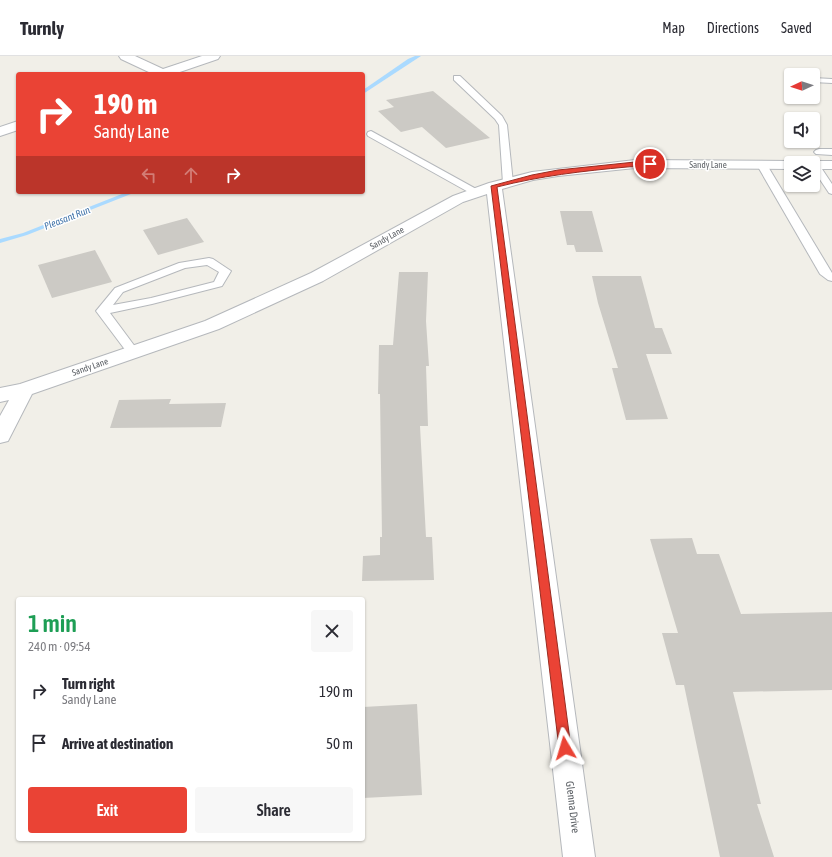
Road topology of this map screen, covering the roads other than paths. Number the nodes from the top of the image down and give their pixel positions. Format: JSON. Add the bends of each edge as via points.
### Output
{"nodes":[{"id":1,"x":125,"y":56,"type":"edge"},
{"id":2,"x":214,"y":56,"type":"edge"},
{"id":3,"x":158,"y":72,"type":"edge"},
{"id":4,"x":168,"y":72,"type":"edge"},
{"id":5,"x":457,"y":78,"type":"dead end"},
{"id":6,"x":820,"y":80,"type":"edge"},
{"id":7,"x":832,"y":80,"type":"edge"},
{"id":8,"x":16,"y":127,"type":"edge"},
{"id":9,"x":0,"y":132,"type":"edge"},
{"id":10,"x":371,"y":134,"type":"dead end"},
{"id":11,"x":832,"y":152,"type":"edge"},
{"id":12,"x":820,"y":159,"type":"edge"},
{"id":13,"x":820,"y":162,"type":"edge"},
{"id":14,"x":762,"y":165,"type":"junction"},
{"id":15,"x":784,"y":165,"type":"edge"},
{"id":16,"x":832,"y":165,"type":"edge"},
{"id":17,"x":820,"y":168,"type":"edge"},
{"id":18,"x":492,"y":187,"type":"junction"},
{"id":19,"x":832,"y":191,"type":"edge"},
{"id":20,"x":832,"y":278,"type":"edge"},
{"id":21,"x":102,"y":311,"type":"junction"},
{"id":22,"x":133,"y":352,"type":"junction"},
{"id":23,"x":24,"y":390,"type":"junction"},
{"id":24,"x":0,"y":395,"type":"edge"},
{"id":25,"x":0,"y":436,"type":"edge"},
{"id":26,"x":579,"y":857,"type":"edge"}],
"edges":[{"from":1,"to":3,"type":"street"},
{"from":2,"to":4,"type":"street"},
{"from":5,"to":18,"type":"lane","via":[[499,118],[503,125]]},
{"from":6,"to":7,"type":"lane"},
{"from":8,"to":9,"type":"street"},
{"from":10,"to":18,"type":"lane"},
{"from":11,"to":12,"type":"lane"},
{"from":13,"to":16,"type":"street"},
{"from":14,"to":15,"type":"street","name":"Sandy Lane"},
{"from":14,"to":18,"type":"street","name":"Sandy Lane","via":[[635,164],[558,172]]},
{"from":14,"to":20,"type":"lane","via":[[826,274]]},
{"from":17,"to":19,"type":"lane"},
{"from":18,"to":22,"type":"street","name":"Sandy Lane","via":[[458,199],[317,277],[212,325]]},
{"from":18,"to":26,"type":"street","name":"Glenna Drive"},
{"from":21,"to":21,"type":"lane","via":[[119,290],[183,265],[209,261],[224,271],[218,284]]},
{"from":21,"to":22,"type":"lane"},
{"from":22,"to":23,"type":"street","name":"Sandy Lane"},
{"from":23,"to":24,"type":"street","name":"Sandy Lane"},
{"from":23,"to":25,"type":"street"}]}
